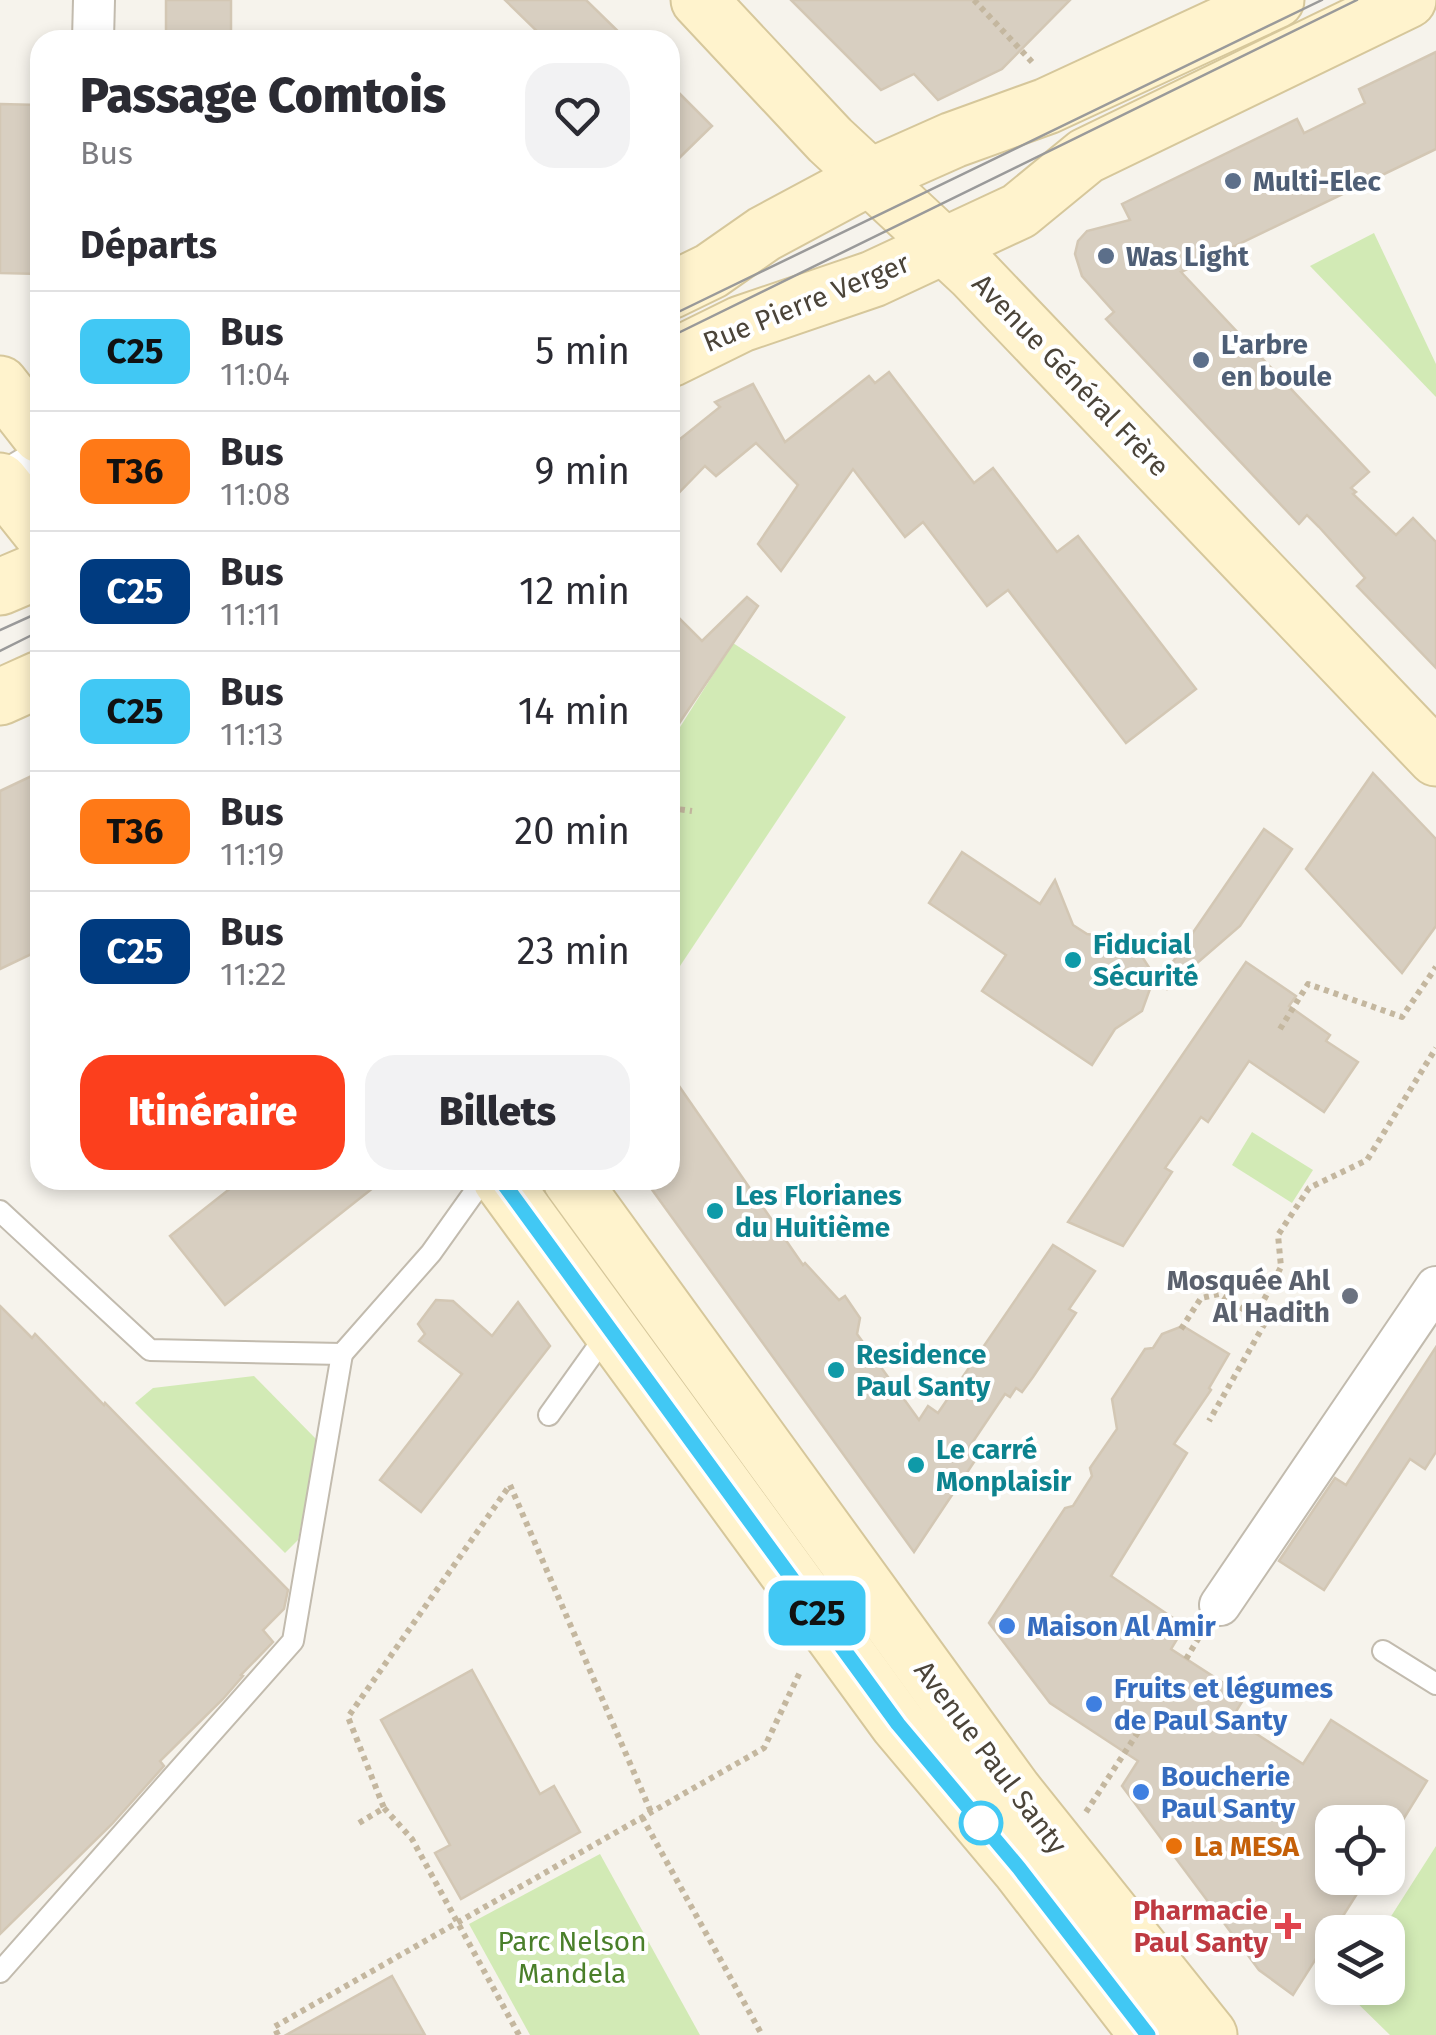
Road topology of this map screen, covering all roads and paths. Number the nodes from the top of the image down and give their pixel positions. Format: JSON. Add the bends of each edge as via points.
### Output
{"nodes":[{"id":1,"x":94,"y":0,"type":"edge"},
{"id":2,"x":699,"y":0,"type":"edge"},
{"id":3,"x":974,"y":0,"type":"edge"},
{"id":4,"x":1276,"y":0,"type":"edge"},
{"id":5,"x":1408,"y":0,"type":"edge"},
{"id":6,"x":93,"y":30,"type":"edge"},
{"id":7,"x":1036,"y":67,"type":"dead end"},
{"id":8,"x":872,"y":176,"type":"junction"},
{"id":9,"x":942,"y":246,"type":"junction"},
{"id":10,"x":680,"y":286,"type":"edge"},
{"id":11,"x":680,"y":354,"type":"edge"},
{"id":12,"x":0,"y":384,"type":"edge"},
{"id":13,"x":30,"y":422,"type":"edge"},
{"id":14,"x":14,"y":475,"type":"edge"},
{"id":15,"x":30,"y":509,"type":"edge"},
{"id":16,"x":30,"y":574,"type":"edge"},
{"id":17,"x":0,"y":588,"type":"edge"},
{"id":18,"x":30,"y":684,"type":"edge"},
{"id":19,"x":0,"y":697,"type":"edge"},
{"id":20,"x":1436,"y":758,"type":"edge"},
{"id":21,"x":680,"y":809,"type":"edge"},
{"id":22,"x":692,"y":811,"type":"dead end"},
{"id":23,"x":1436,"y":967,"type":"edge"},
{"id":24,"x":1280,"y":1030,"type":"dead end"},
{"id":25,"x":1436,"y":1048,"type":"edge"},
{"id":26,"x":475,"y":1190,"type":"edge"},
{"id":27,"x":508,"y":1190,"type":"edge"},
{"id":28,"x":578,"y":1190,"type":"edge"},
{"id":29,"x":0,"y":1211,"type":"edge"},
{"id":30,"x":1436,"y":1286,"type":"edge"},
{"id":31,"x":1256,"y":1317,"type":"junction"},
{"id":32,"x":1181,"y":1328,"type":"dead end"},
{"id":33,"x":610,"y":1329,"type":"junction"},
{"id":34,"x":342,"y":1354,"type":"junction"},
{"id":35,"x":548,"y":1415,"type":"dead end"},
{"id":36,"x":1209,"y":1421,"type":"dead end"},
{"id":37,"x":1220,"y":1605,"type":"dead end"},
{"id":38,"x":1382,"y":1651,"type":"dead end"},
{"id":39,"x":800,"y":1672,"type":"dead end"},
{"id":40,"x":1436,"y":1684,"type":"edge"},
{"id":41,"x":1146,"y":1720,"type":"dead end"},
{"id":42,"x":384,"y":1808,"type":"junction"},
{"id":43,"x":651,"y":1812,"type":"junction"},
{"id":44,"x":642,"y":1817,"type":"junction"},
{"id":45,"x":359,"y":1823,"type":"dead end"},
{"id":46,"x":1060,"y":1851,"type":"junction"},
{"id":47,"x":457,"y":1922,"type":"junction"},
{"id":48,"x":0,"y":1972,"type":"edge"},
{"id":49,"x":278,"y":2035,"type":"edge"},
{"id":50,"x":519,"y":2035,"type":"edge"},
{"id":51,"x":762,"y":2035,"type":"edge"},
{"id":52,"x":1148,"y":2035,"type":"edge"},
{"id":53,"x":1210,"y":2035,"type":"edge"}],
"edges":[{"from":1,"to":6,"type":"street"},
{"from":2,"to":8,"type":"street","name":"Avenue Général Frère"},
{"from":3,"to":7,"type":"path"},
{"from":4,"to":8,"type":"street","via":[[1047,106]]},
{"from":5,"to":9,"type":"street","name":"Rue Pierre Verger","via":[[1086,156],[1019,211]]},
{"from":8,"to":9,"type":"street","name":"Avenue Général Frère"},
{"from":8,"to":10,"type":"street"},
{"from":9,"to":11,"type":"street","name":"Rue Pierre Verger"},
{"from":9,"to":20,"type":"street","name":"Avenue Général Frère"},
{"from":12,"to":13,"type":"street"},
{"from":14,"to":15,"type":"street"},
{"from":16,"to":17,"type":"street"},
{"from":18,"to":19,"type":"street"},
{"from":21,"to":22,"type":"path"},
{"from":23,"to":24,"type":"path","via":[[1402,1016],[1308,984]]},
{"from":25,"to":31,"type":"path","via":[[1367,1160],[1309,1188],[1278,1235],[1281,1268]]},
{"from":26,"to":34,"type":"lane","via":[[432,1253]]},
{"from":27,"to":33,"type":"street","name":"Avenue Paul Santy"},
{"from":28,"to":46,"type":"street","name":"Avenue Paul Santy"},
{"from":29,"to":34,"type":"lane","via":[[150,1350]]},
{"from":30,"to":37,"type":"street"},
{"from":31,"to":32,"type":"path","via":[[1218,1294],[1189,1307]]},
{"from":31,"to":36,"type":"path","via":[[1265,1323]]},
{"from":33,"to":35,"type":"lane"},
{"from":33,"to":52,"type":"street","name":"Avenue Paul Santy","via":[[898,1724]]},
{"from":34,"to":48,"type":"lane","via":[[293,1641]]},
{"from":38,"to":40,"type":"lane"},
{"from":39,"to":43,"type":"path","via":[[764,1748]]},
{"from":41,"to":46,"type":"path"},
{"from":42,"to":43,"type":"path","via":[[348,1717],[510,1485]]},
{"from":42,"to":45,"type":"path"},
{"from":42,"to":47,"type":"path","via":[[412,1840]]},
{"from":43,"to":44,"type":"path"},
{"from":44,"to":47,"type":"path"},
{"from":44,"to":51,"type":"path"},
{"from":46,"to":53,"type":"street","name":"Avenue Paul Santy"},
{"from":47,"to":49,"type":"path","via":[[274,2026]]},
{"from":47,"to":50,"type":"path"}]}
